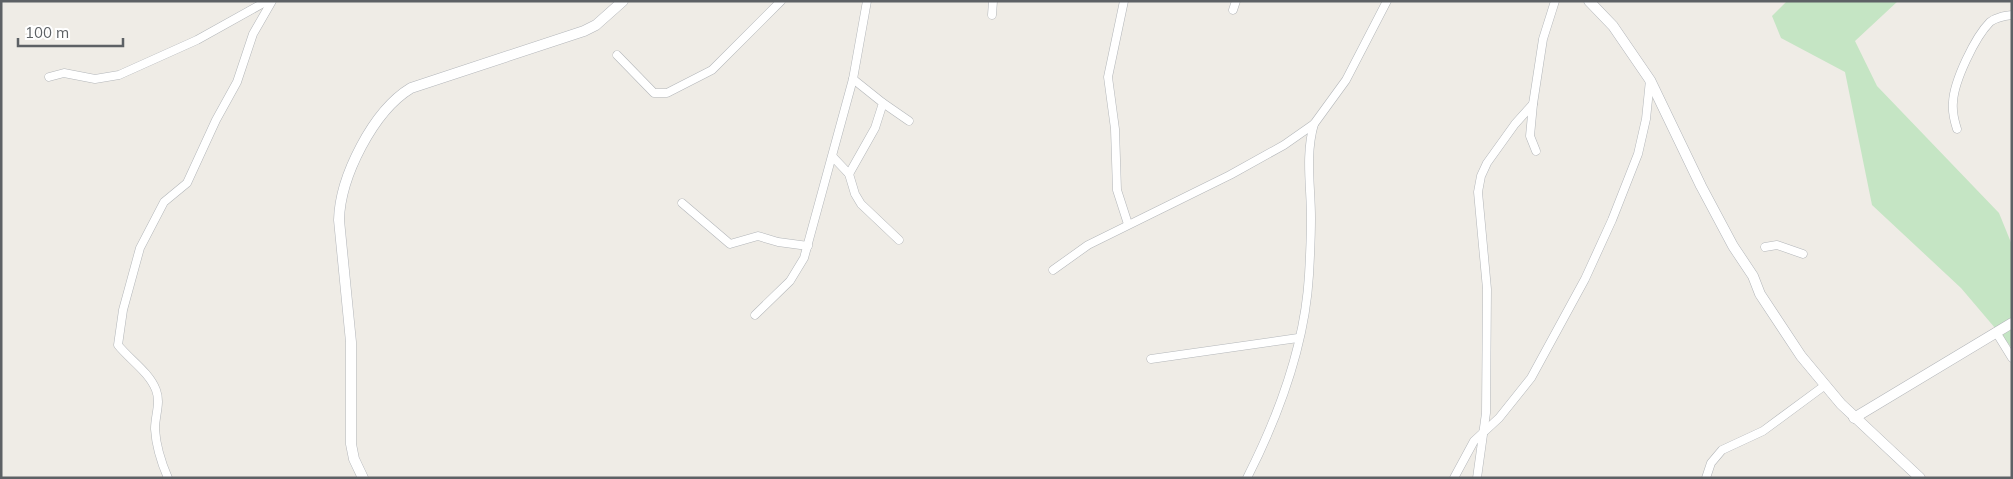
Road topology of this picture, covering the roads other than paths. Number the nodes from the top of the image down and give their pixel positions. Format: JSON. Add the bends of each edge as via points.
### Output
{"nodes":[{"id":1,"x":267,"y":1,"type":"edge"},
{"id":2,"x":272,"y":1,"type":"edge"},
{"id":3,"x":623,"y":1,"type":"edge"},
{"id":4,"x":781,"y":1,"type":"edge"},
{"id":5,"x":867,"y":1,"type":"edge"},
{"id":6,"x":994,"y":1,"type":"edge"},
{"id":7,"x":1124,"y":1,"type":"edge"},
{"id":8,"x":1236,"y":1,"type":"edge"},
{"id":9,"x":1388,"y":1,"type":"edge"},
{"id":10,"x":1589,"y":1,"type":"edge"},
{"id":11,"x":1554,"y":2,"type":"edge"},
{"id":12,"x":1599,"y":6,"type":"edge"},
{"id":13,"x":1233,"y":10,"type":"dead end"},
{"id":14,"x":992,"y":15,"type":"dead end"},
{"id":15,"x":2012,"y":15,"type":"edge"},
{"id":16,"x":617,"y":55,"type":"dead end"},
{"id":17,"x":49,"y":77,"type":"dead end"},
{"id":18,"x":853,"y":79,"type":"junction"},
{"id":19,"x":1650,"y":80,"type":"junction"},
{"id":20,"x":884,"y":103,"type":"junction"},
{"id":21,"x":1533,"y":104,"type":"junction"},
{"id":22,"x":909,"y":121,"type":"dead end"},
{"id":23,"x":1314,"y":124,"type":"junction"},
{"id":24,"x":1957,"y":129,"type":"dead end"},
{"id":25,"x":1536,"y":151,"type":"dead end"},
{"id":26,"x":833,"y":157,"type":"junction"},
{"id":27,"x":849,"y":174,"type":"junction"},
{"id":28,"x":682,"y":203,"type":"dead end"},
{"id":29,"x":1128,"y":224,"type":"junction"},
{"id":30,"x":898,"y":240,"type":"dead end"},
{"id":31,"x":808,"y":246,"type":"junction"},
{"id":32,"x":1765,"y":247,"type":"dead end"},
{"id":33,"x":1803,"y":254,"type":"dead end"},
{"id":34,"x":1053,"y":270,"type":"dead end"},
{"id":35,"x":755,"y":315,"type":"dead end"},
{"id":36,"x":2012,"y":323,"type":"edge"},
{"id":37,"x":1996,"y":332,"type":"junction"},
{"id":38,"x":1298,"y":338,"type":"junction"},
{"id":39,"x":2012,"y":358,"type":"edge"},
{"id":40,"x":1151,"y":359,"type":"dead end"},
{"id":41,"x":1824,"y":386,"type":"junction"},
{"id":42,"x":1854,"y":418,"type":"junction"},
{"id":43,"x":1484,"y":431,"type":"junction"},
{"id":44,"x":168,"y":478,"type":"edge"},
{"id":45,"x":363,"y":478,"type":"edge"},
{"id":46,"x":1247,"y":478,"type":"edge"},
{"id":47,"x":1454,"y":478,"type":"edge"},
{"id":48,"x":1477,"y":478,"type":"edge"},
{"id":49,"x":1706,"y":478,"type":"edge"},
{"id":50,"x":1920,"y":478,"type":"edge"}],
"edges":[{"from":1,"to":17,"type":"street","via":[[197,40],[119,75],[95,79],[64,73]]},
{"from":2,"to":44,"type":"street","via":[[254,34],[237,82],[212,126],[187,183],[164,202],[140,248],[122,310],[118,345],[144,372],[157,393],[155,427],[158,450]]},
{"from":3,"to":45,"type":"street","via":[[596,25],[584,31],[410,88],[393,101],[372,129],[344,187],[339,220],[351,342],[351,444]]},
{"from":4,"to":16,"type":"street","via":[[712,70],[667,93],[654,93]]},
{"from":5,"to":18,"type":"street"},
{"from":6,"to":14,"type":"street"},
{"from":7,"to":29,"type":"street","via":[[1108,76],[1115,129],[1117,190]]},
{"from":8,"to":13,"type":"street"},
{"from":9,"to":23,"type":"street","via":[[1346,80]]},
{"from":10,"to":12,"type":"street"},
{"from":11,"to":21,"type":"street","via":[[1543,40]]},
{"from":12,"to":19,"type":"street"},
{"from":15,"to":24,"type":"street","via":[[1990,22],[1965,64],[1953,101]]},
{"from":18,"to":20,"type":"street"},
{"from":18,"to":26,"type":"street"},
{"from":19,"to":41,"type":"street","via":[[1701,186],[1760,294]]},
{"from":19,"to":43,"type":"street","via":[[1638,154],[1585,279],[1531,378],[1499,418]]},
{"from":20,"to":22,"type":"street"},
{"from":20,"to":27,"type":"street","via":[[875,128]]},
{"from":21,"to":25,"type":"street","via":[[1530,136]]},
{"from":21,"to":43,"type":"street","via":[[1487,163],[1478,192],[1487,289]]},
{"from":23,"to":29,"type":"street","via":[[1230,175]]},
{"from":23,"to":38,"type":"street","via":[[1309,154],[1311,219],[1307,294]]},
{"from":26,"to":27,"type":"street"},
{"from":26,"to":31,"type":"street"},
{"from":27,"to":30,"type":"street","via":[[854,194]]},
{"from":28,"to":31,"type":"street","via":[[730,244],[758,236]]},
{"from":29,"to":34,"type":"street","via":[[1088,245]]},
{"from":31,"to":35,"type":"street","via":[[797,272]]},
{"from":32,"to":33,"type":"street","via":[[1777,245]]},
{"from":36,"to":37,"type":"street"},
{"from":37,"to":39,"type":"street"},
{"from":37,"to":42,"type":"street"},
{"from":38,"to":40,"type":"street"},
{"from":38,"to":46,"type":"street","via":[[1277,412]]},
{"from":41,"to":42,"type":"street"},
{"from":41,"to":49,"type":"street","via":[[1763,431],[1722,450],[1711,463]]},
{"from":42,"to":50,"type":"street"},
{"from":43,"to":47,"type":"street","via":[[1469,448]]},
{"from":43,"to":48,"type":"street"}]}
